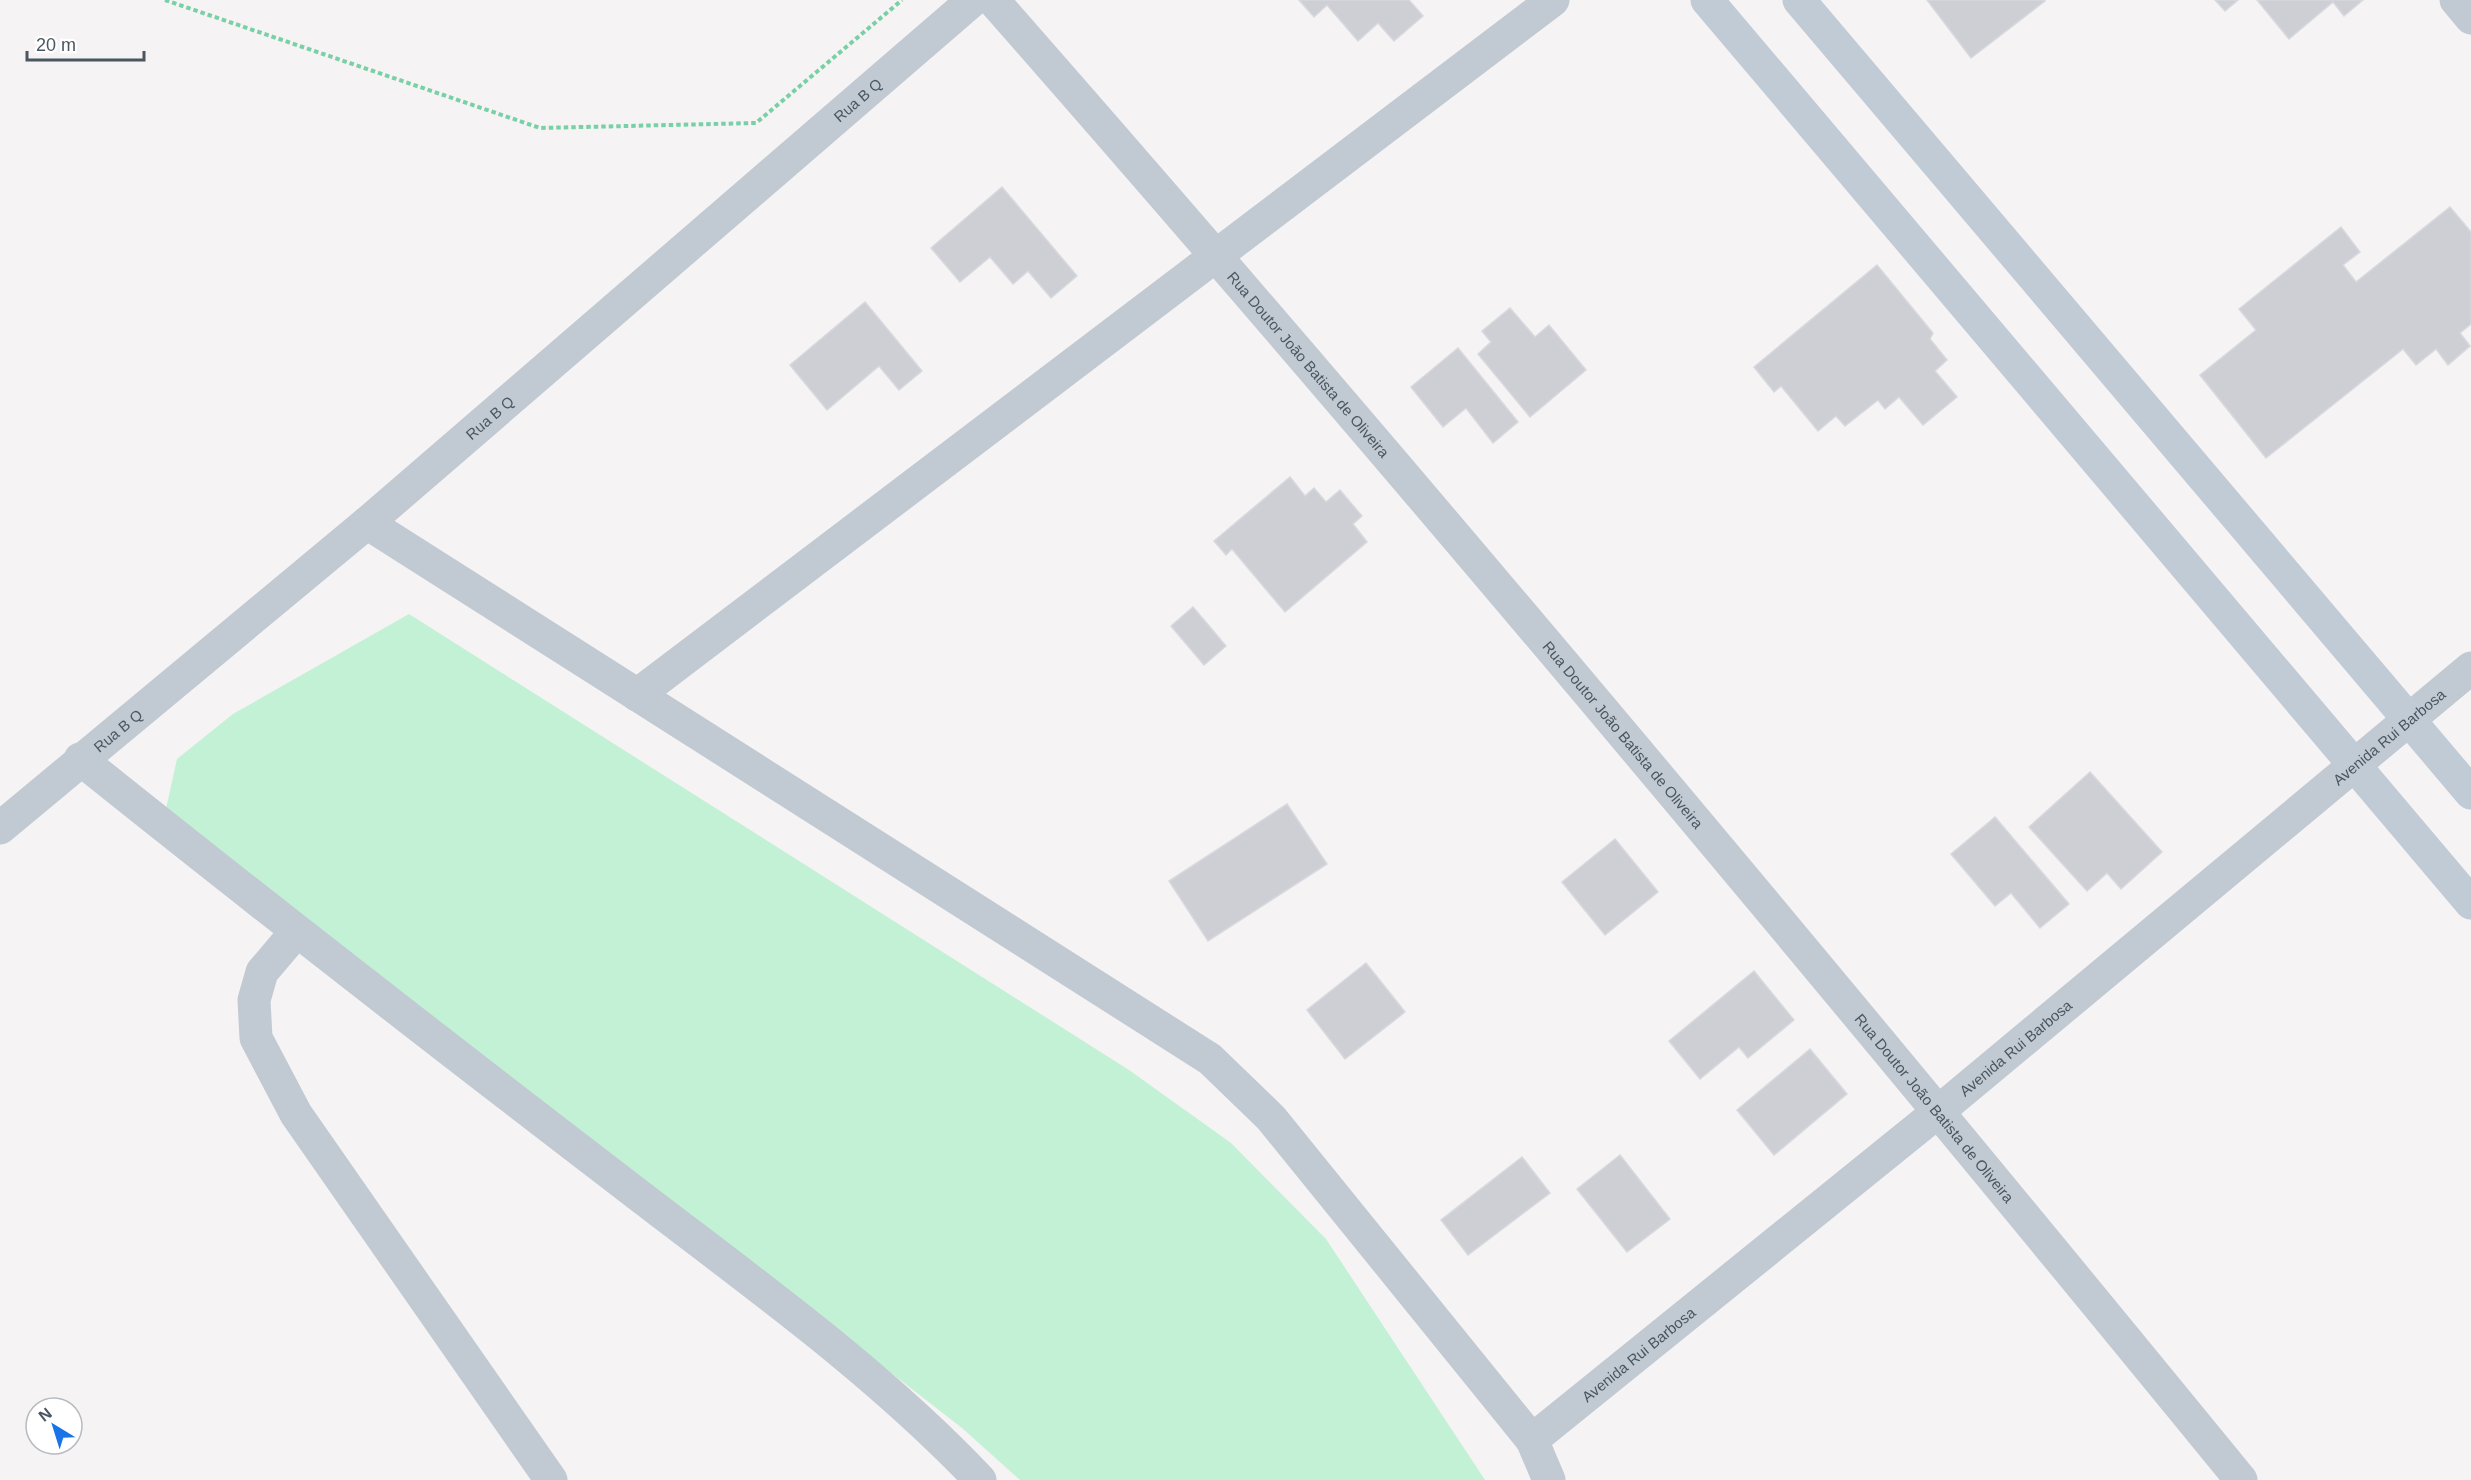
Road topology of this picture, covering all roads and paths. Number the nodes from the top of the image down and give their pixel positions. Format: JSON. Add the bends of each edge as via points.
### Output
{"nodes":[{"id":1,"x":165,"y":0,"type":"edge"},
{"id":2,"x":902,"y":0,"type":"edge"},
{"id":3,"x":973,"y":0,"type":"edge"},
{"id":4,"x":993,"y":0,"type":"edge"},
{"id":5,"x":1553,"y":0,"type":"edge"},
{"id":6,"x":1707,"y":0,"type":"edge"},
{"id":7,"x":1799,"y":0,"type":"edge"},
{"id":8,"x":2456,"y":0,"type":"edge"},
{"id":9,"x":2471,"y":18,"type":"edge"},
{"id":10,"x":1218,"y":257,"type":"junction"},
{"id":11,"x":367,"y":523,"type":"junction"},
{"id":12,"x":2471,"y":668,"type":"edge"},
{"id":13,"x":637,"y":695,"type":"junction"},
{"id":14,"x":2409,"y":720,"type":"junction"},
{"id":15,"x":80,"y":759,"type":"junction"},
{"id":16,"x":2354,"y":764,"type":"junction"},
{"id":17,"x":2471,"y":793,"type":"edge"},
{"id":18,"x":0,"y":828,"type":"edge"},
{"id":19,"x":2471,"y":903,"type":"edge"},
{"id":20,"x":296,"y":932,"type":"junction"},
{"id":21,"x":1939,"y":1111,"type":"junction"},
{"id":22,"x":1532,"y":1440,"type":"junction"},
{"id":23,"x":551,"y":1480,"type":"edge"},
{"id":24,"x":980,"y":1480,"type":"edge"},
{"id":25,"x":1549,"y":1480,"type":"edge"},
{"id":26,"x":2241,"y":1480,"type":"edge"}],
"edges":[{"from":1,"to":2,"type":"path","via":[[540,128],[756,123]]},
{"from":3,"to":11,"type":"street","name":"Rua B Q"},
{"from":4,"to":10,"type":"street","name":"Rua Doutor João Batista de Oliveira"},
{"from":5,"to":10,"type":"street"},
{"from":6,"to":16,"type":"street"},
{"from":7,"to":14,"type":"street"},
{"from":8,"to":9,"type":"street"},
{"from":10,"to":13,"type":"street"},
{"from":10,"to":21,"type":"street","name":"Rua Doutor João Batista de Oliveira"},
{"from":11,"to":13,"type":"street"},
{"from":11,"to":15,"type":"street","name":"Rua B Q"},
{"from":12,"to":14,"type":"street","name":"Avenida Rui Barbosa"},
{"from":13,"to":22,"type":"street","via":[[1210,1059],[1271,1118]]},
{"from":14,"to":16,"type":"street","name":"Avenida Rui Barbosa"},
{"from":14,"to":17,"type":"street"},
{"from":15,"to":18,"type":"street","name":"Rua B Q"},
{"from":15,"to":20,"type":"street"},
{"from":16,"to":19,"type":"street"},
{"from":16,"to":21,"type":"street","name":"Avenida Rui Barbosa"},
{"from":20,"to":23,"type":"street","via":[[262,972],[254,1000],[256,1038],[296,1114]]},
{"from":20,"to":24,"type":"street","via":[[859,1365]]},
{"from":21,"to":22,"type":"street","name":"Avenida Rui Barbosa"},
{"from":21,"to":26,"type":"street","name":"Rua Doutor João Batista de Oliveira"},
{"from":22,"to":25,"type":"street"}]}
